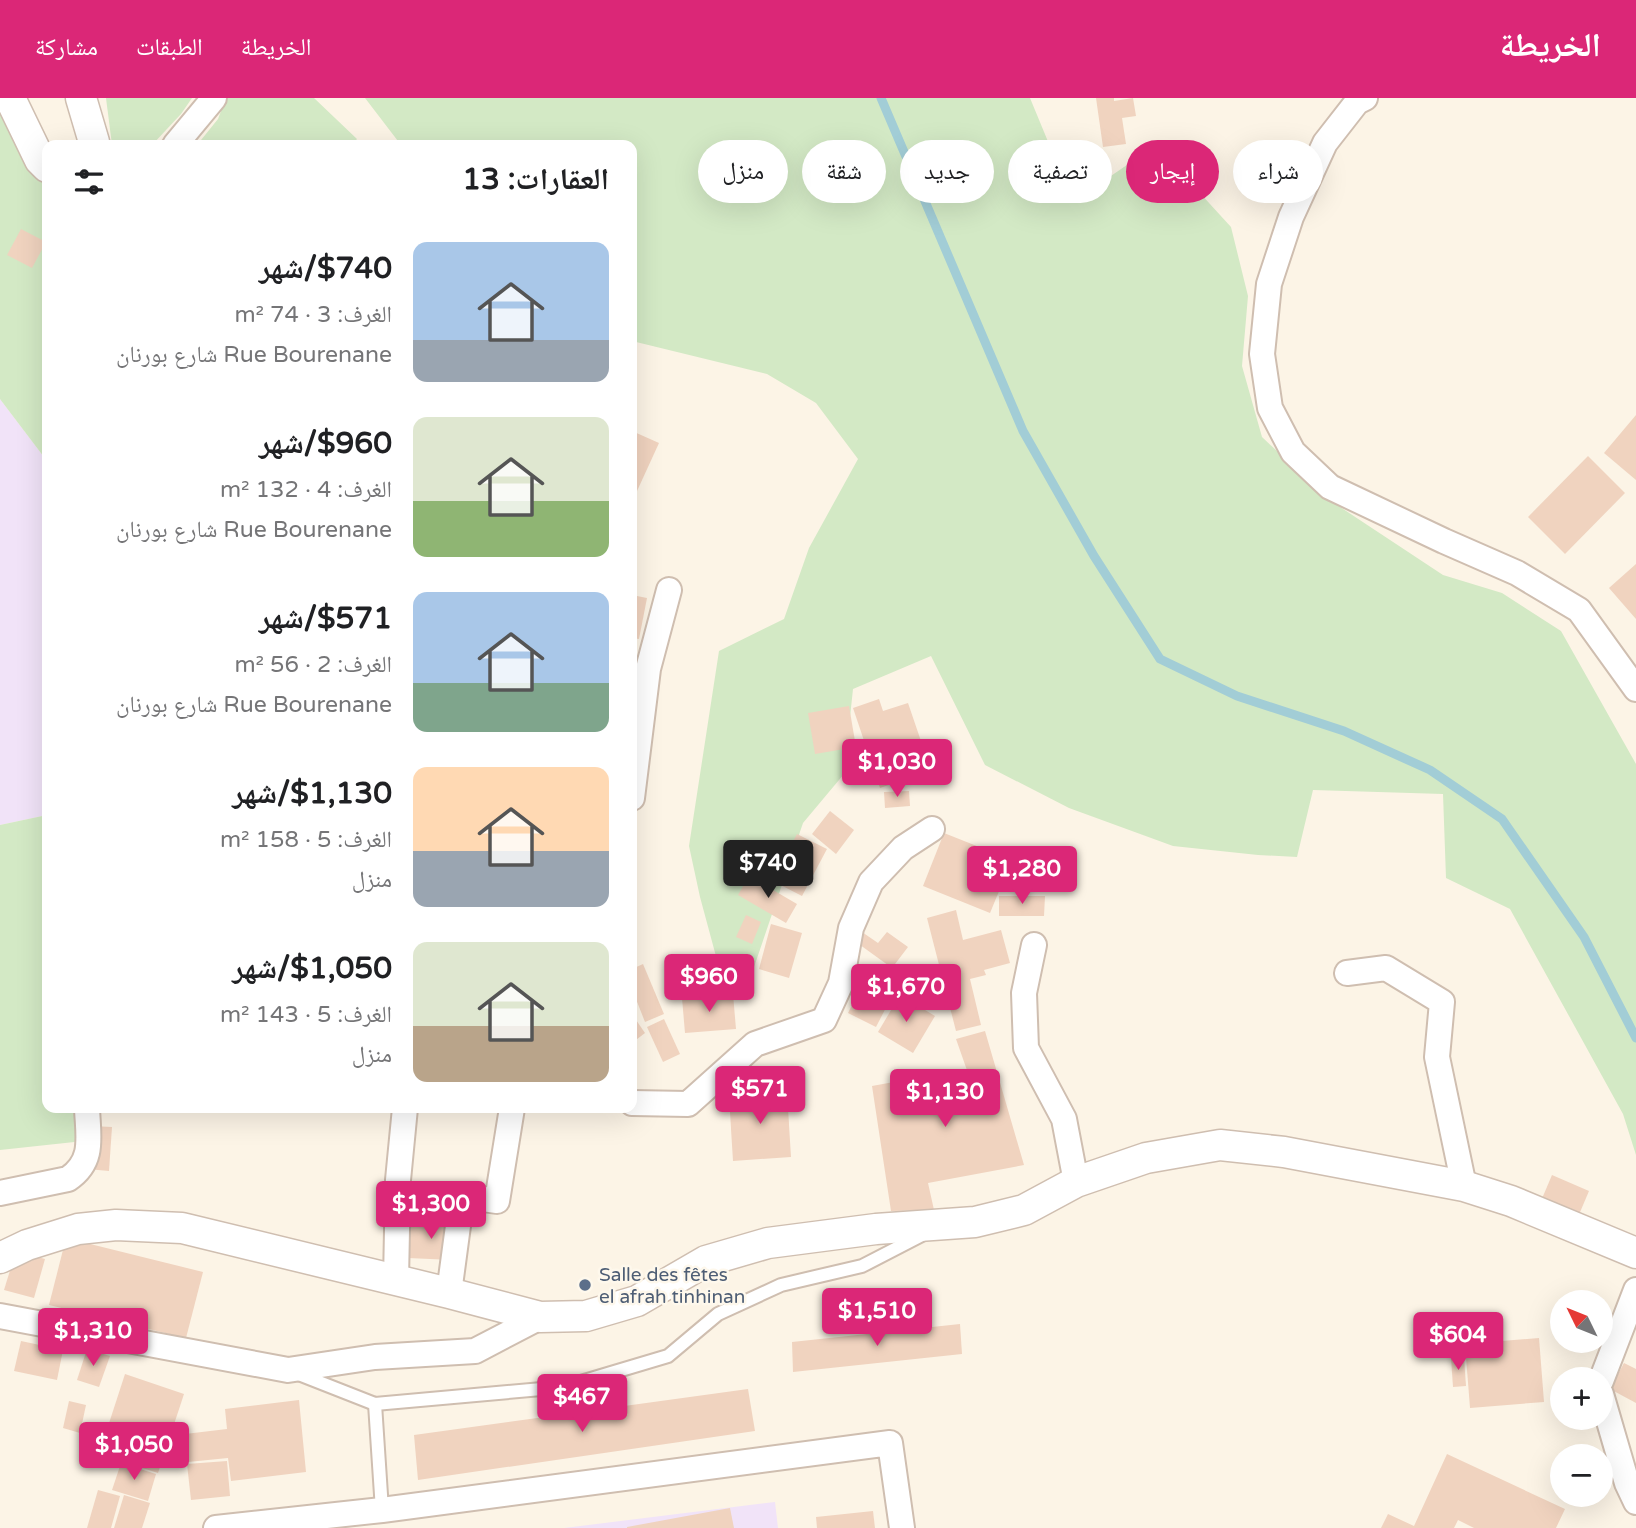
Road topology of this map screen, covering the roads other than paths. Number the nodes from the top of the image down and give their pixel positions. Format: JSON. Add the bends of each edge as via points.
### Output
{"nodes":[{"id":1,"x":10,"y":98,"type":"edge"},
{"id":2,"x":81,"y":98,"type":"edge"},
{"id":3,"x":214,"y":98,"type":"edge"},
{"id":4,"x":1365,"y":98,"type":"edge"},
{"id":5,"x":93,"y":140,"type":"edge"},
{"id":6,"x":179,"y":140,"type":"edge"},
{"id":7,"x":42,"y":162,"type":"edge"},
{"id":8,"x":669,"y":590,"type":"dead end"},
{"id":9,"x":1636,"y":689,"type":"edge"},
{"id":10,"x":637,"y":758,"type":"edge"},
{"id":11,"x":932,"y":829,"type":"dead end"},
{"id":12,"x":1034,"y":945,"type":"dead end"},
{"id":13,"x":1347,"y":972,"type":"dead end"},
{"id":14,"x":637,"y":1103,"type":"edge"},
{"id":15,"x":87,"y":1113,"type":"edge"},
{"id":16,"x":405,"y":1113,"type":"edge"},
{"id":17,"x":511,"y":1113,"type":"edge"},
{"id":18,"x":1076,"y":1182,"type":"junction"},
{"id":19,"x":1464,"y":1186,"type":"junction"},
{"id":20,"x":0,"y":1193,"type":"edge"},
{"id":21,"x":940,"y":1226,"type":"junction"},
{"id":22,"x":1636,"y":1253,"type":"edge"},
{"id":23,"x":0,"y":1258,"type":"edge"},
{"id":24,"x":396,"y":1280,"type":"junction"},
{"id":25,"x":1636,"y":1290,"type":"edge"},
{"id":26,"x":449,"y":1293,"type":"junction"},
{"id":27,"x":0,"y":1316,"type":"edge"},
{"id":28,"x":540,"y":1317,"type":"junction"},
{"id":29,"x":1606,"y":1367,"type":"edge"},
{"id":30,"x":288,"y":1370,"type":"junction"},
{"id":31,"x":375,"y":1404,"type":"junction"},
{"id":32,"x":1612,"y":1430,"type":"edge"},
{"id":33,"x":1636,"y":1502,"type":"edge"},
{"id":34,"x":382,"y":1510,"type":"junction"},
{"id":35,"x":216,"y":1528,"type":"edge"},
{"id":36,"x":902,"y":1528,"type":"edge"}],
"edges":[{"from":1,"to":7,"type":"street"},
{"from":2,"to":5,"type":"street"},
{"from":3,"to":6,"type":"street"},
{"from":4,"to":9,"type":"street","via":[[1325,143],[1291,216],[1269,284],[1262,354],[1270,408],[1293,453],[1330,487],[1517,573],[1578,610]]},
{"from":8,"to":10,"type":"street","via":[[648,669]]},
{"from":11,"to":14,"type":"street","via":[[903,848],[871,882],[851,928],[841,983],[824,1020],[755,1044],[688,1104]]},
{"from":12,"to":18,"type":"street","via":[[1024,993],[1026,1048],[1064,1119]]},
{"from":13,"to":19,"type":"street","via":[[1386,968],[1441,1002],[1437,1057]]},
{"from":15,"to":20,"type":"street","via":[[88,1150],[75,1174]]},
{"from":16,"to":24,"type":"street"},
{"from":17,"to":26,"type":"street","via":[[497,1201],[462,1196]]},
{"from":18,"to":19,"type":"street","via":[[1146,1158],[1220,1145],[1284,1152]]},
{"from":18,"to":21,"type":"street","via":[[1024,1210]]},
{"from":19,"to":22,"type":"street"},
{"from":21,"to":28,"type":"street","via":[[768,1243],[706,1261],[637,1301],[586,1316]]},
{"from":21,"to":31,"type":"lane","via":[[862,1266],[781,1285],[719,1314],[668,1356],[564,1387]]},
{"from":23,"to":24,"type":"street","via":[[78,1229],[147,1226],[182,1228]]},
{"from":24,"to":26,"type":"street"},
{"from":25,"to":29,"type":"street"},
{"from":26,"to":28,"type":"street"},
{"from":27,"to":30,"type":"street"},
{"from":28,"to":30,"type":"street","via":[[475,1351],[375,1357]]},
{"from":30,"to":31,"type":"lane"},
{"from":31,"to":34,"type":"lane"},
{"from":32,"to":33,"type":"street"},
{"from":34,"to":35,"type":"street"},
{"from":34,"to":36,"type":"street","via":[[890,1443]]}]}
